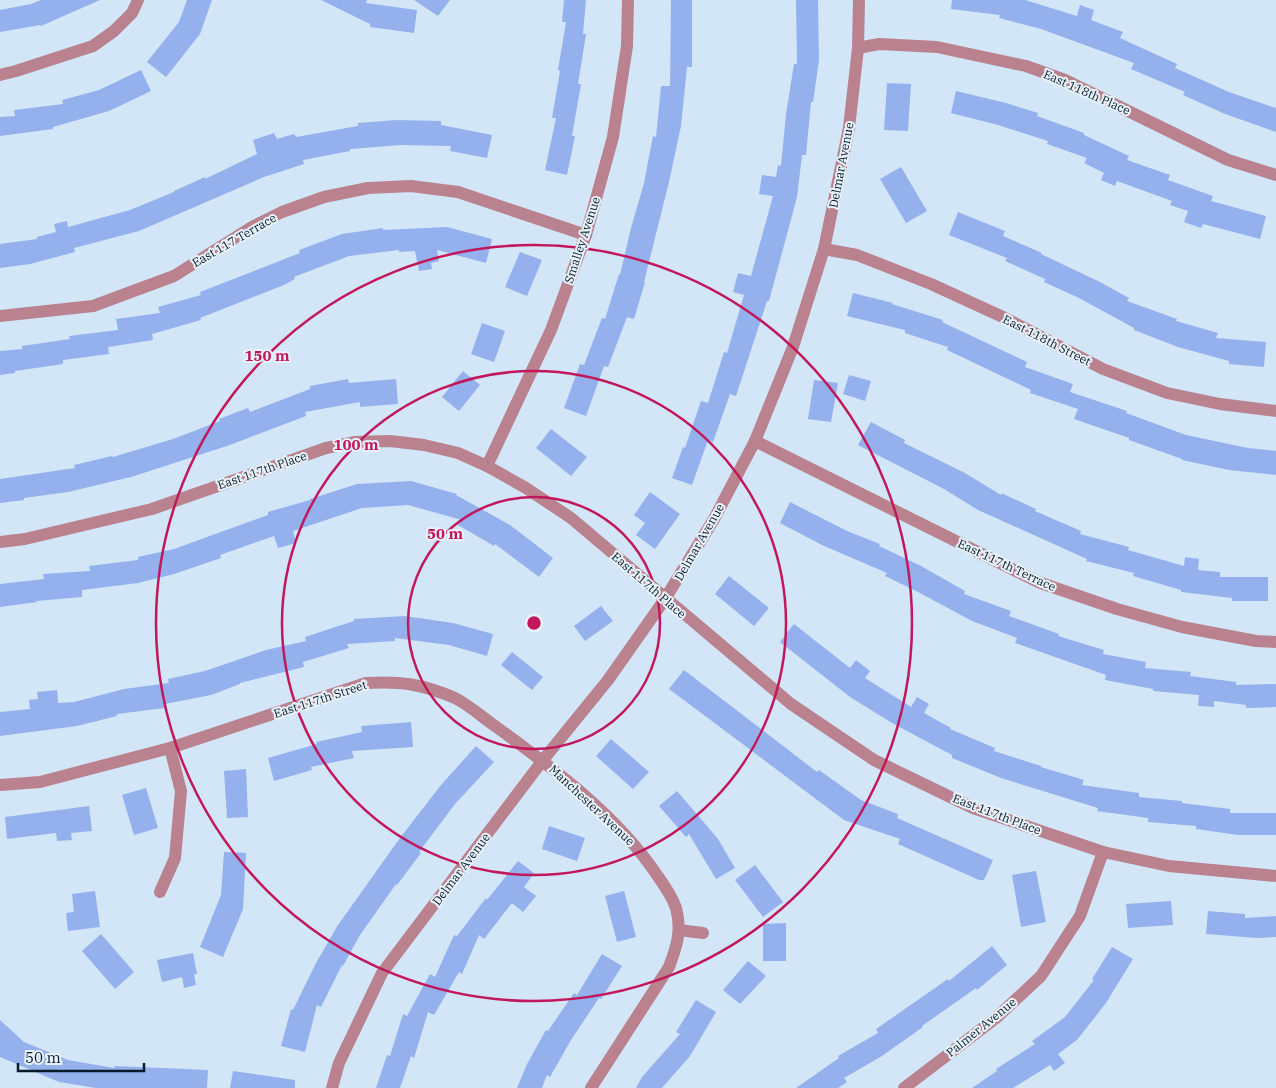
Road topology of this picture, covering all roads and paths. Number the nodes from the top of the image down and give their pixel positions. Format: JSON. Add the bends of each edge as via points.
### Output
{"nodes":[{"id":1,"x":138,"y":0,"type":"edge"},
{"id":2,"x":628,"y":0,"type":"edge"},
{"id":3,"x":859,"y":0,"type":"edge"},
{"id":4,"x":858,"y":48,"type":"junction"},
{"id":5,"x":0,"y":74,"type":"edge"},
{"id":6,"x":1276,"y":175,"type":"edge"},
{"id":7,"x":586,"y":235,"type":"junction"},
{"id":8,"x":824,"y":249,"type":"junction"},
{"id":9,"x":0,"y":316,"type":"edge"},
{"id":10,"x":1276,"y":411,"type":"edge"},
{"id":11,"x":755,"y":441,"type":"junction"},
{"id":12,"x":487,"y":466,"type":"junction"},
{"id":13,"x":0,"y":542,"type":"edge"},
{"id":14,"x":666,"y":599,"type":"junction"},
{"id":15,"x":1276,"y":642,"type":"edge"},
{"id":16,"x":170,"y":748,"type":"junction"},
{"id":17,"x":543,"y":760,"type":"junction"},
{"id":18,"x":0,"y":786,"type":"edge"},
{"id":19,"x":1103,"y":852,"type":"junction"},
{"id":20,"x":1276,"y":876,"type":"edge"},
{"id":21,"x":160,"y":892,"type":"dead end"},
{"id":22,"x":679,"y":930,"type":"junction"},
{"id":23,"x":702,"y":933,"type":"dead end"},
{"id":24,"x":332,"y":1088,"type":"edge"},
{"id":25,"x":591,"y":1088,"type":"edge"},
{"id":26,"x":904,"y":1088,"type":"edge"}],
"edges":[{"from":1,"to":5,"type":"street","via":[[132,13],[93,46]]},
{"from":2,"to":7,"type":"street","name":"Smalley Avenue","via":[[626,46],[613,137]]},
{"from":3,"to":4,"type":"street","name":"Delmar Avenue"},
{"from":4,"to":6,"type":"street","name":"East 118th Place","via":[[878,44],[937,47],[1026,66],[1065,80],[1228,160]]},
{"from":4,"to":8,"type":"street","name":"Delmar Avenue","via":[[849,128]]},
{"from":7,"to":9,"type":"street","name":"East 117 Terrace","via":[[458,192],[411,186],[368,188],[324,197],[282,212],[174,276],[93,306]]},
{"from":7,"to":12,"type":"street","name":"Smalley Avenue","via":[[551,330]]},
{"from":8,"to":10,"type":"street","name":"East 118th Street","via":[[857,255],[931,284],[1103,369],[1168,393]]},
{"from":8,"to":11,"type":"street","name":"Delmar Avenue","via":[[793,348]]},
{"from":11,"to":14,"type":"street","name":"Delmar Avenue","via":[[714,519]]},
{"from":11,"to":15,"type":"street","name":"East 117th Terrace","via":[[1038,582],[1117,610],[1182,627]]},
{"from":12,"to":13,"type":"street","name":"East 117th Place","via":[[458,453],[424,445],[390,441],[355,442],[326,448],[152,509]]},
{"from":12,"to":14,"type":"street","name":"East 117th Place","via":[[571,518]]},
{"from":14,"to":17,"type":"street","name":"Delmar Avenue","via":[[608,680]]},
{"from":14,"to":19,"type":"street","name":"East 117th Place","via":[[791,704],[874,760],[974,808]]},
{"from":16,"to":17,"type":"street","name":"East 117th Street","via":[[366,683],[393,682],[422,686],[457,699]]},
{"from":16,"to":18,"type":"street","name":"East 117th Street","via":[[40,782]]},
{"from":16,"to":21,"type":"street","via":[[181,791],[175,858]]},
{"from":17,"to":22,"type":"street","name":"Manchester Avenue","via":[[596,806],[641,852],[670,894],[676,907]]},
{"from":17,"to":24,"type":"street","name":"Delmar Avenue","via":[[382,973],[339,1063]]},
{"from":19,"to":20,"type":"street","name":"East 117th Place","via":[[1169,866]]},
{"from":19,"to":26,"type":"street","name":"Palmer Avenue","via":[[1080,916],[1040,976],[996,1018]]},
{"from":22,"to":23,"type":"street"},
{"from":22,"to":25,"type":"street","name":"Manchester Avenue","via":[[678,945],[669,966]]}]}
